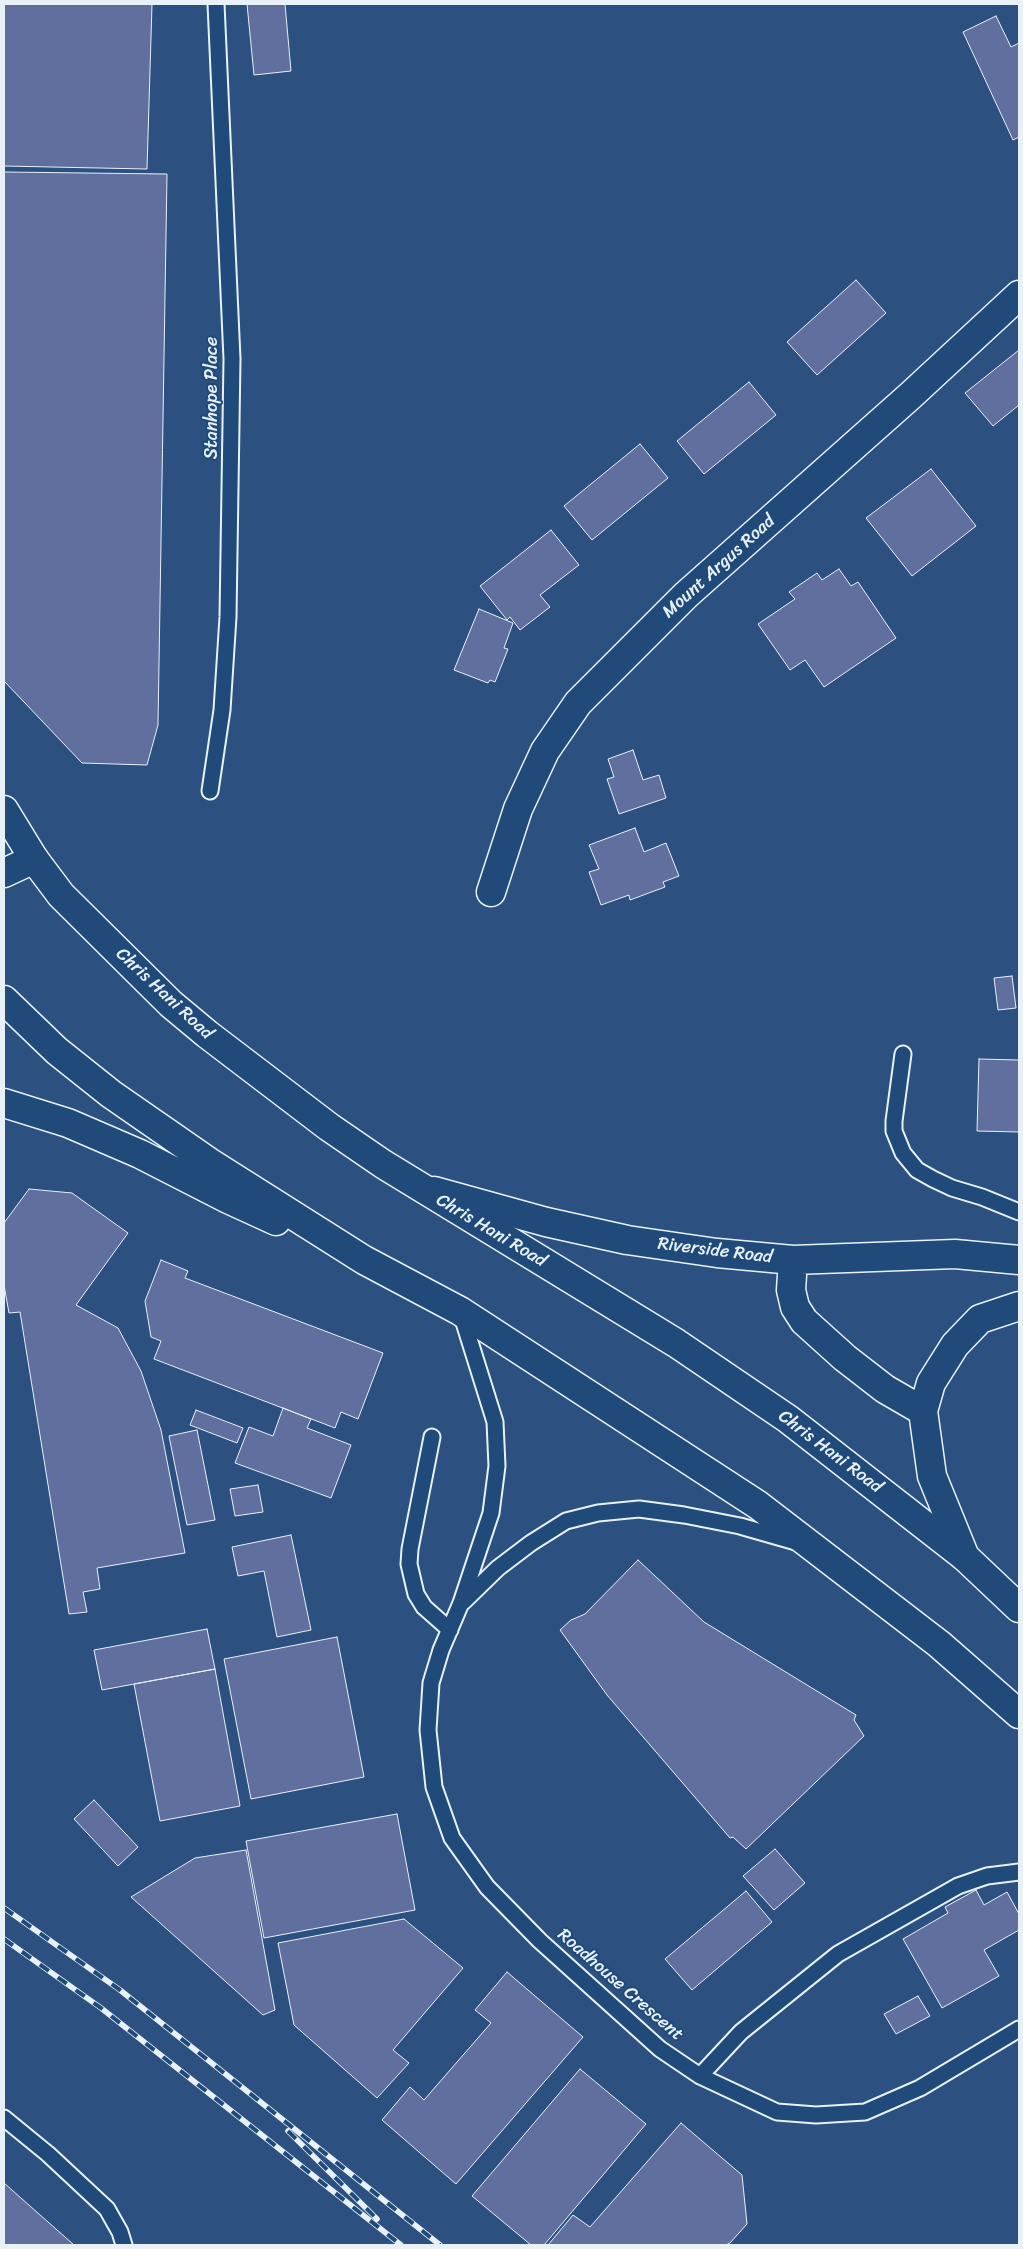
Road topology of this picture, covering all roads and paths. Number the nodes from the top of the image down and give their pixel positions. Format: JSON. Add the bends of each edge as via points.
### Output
{"nodes":[{"id":1,"x":216,"y":4,"type":"edge"},
{"id":2,"x":1019,"y":295,"type":"edge"},
{"id":3,"x":210,"y":791,"type":"dead end"},
{"id":4,"x":4,"y":812,"type":"edge"},
{"id":5,"x":34,"y":859,"type":"junction"},
{"id":6,"x":4,"y":873,"type":"edge"},
{"id":7,"x":491,"y":892,"type":"dead end"},
{"id":8,"x":4,"y":1000,"type":"edge"},
{"id":9,"x":903,"y":1054,"type":"dead end"},
{"id":10,"x":4,"y":1103,"type":"edge"},
{"id":11,"x":418,"y":1187,"type":"junction"},
{"id":12,"x":1019,"y":1212,"type":"edge"},
{"id":13,"x":364,"y":1260,"type":"junction"},
{"id":14,"x":792,"y":1260,"type":"junction"},
{"id":15,"x":1019,"y":1260,"type":"edge"},
{"id":16,"x":1019,"y":1306,"type":"edge"},
{"id":17,"x":460,"y":1311,"type":"junction"},
{"id":18,"x":923,"y":1410,"type":"junction"},
{"id":19,"x":432,"y":1437,"type":"dead end"},
{"id":20,"x":811,"y":1547,"type":"junction"},
{"id":21,"x":965,"y":1557,"type":"junction"},
{"id":22,"x":461,"y":1603,"type":"junction"},
{"id":23,"x":1019,"y":1608,"type":"edge"},
{"id":24,"x":450,"y":1630,"type":"junction"},
{"id":25,"x":1019,"y":1714,"type":"edge"},
{"id":26,"x":1019,"y":1872,"type":"edge"},
{"id":27,"x":1019,"y":2029,"type":"edge"},
{"id":28,"x":700,"y":2076,"type":"junction"},
{"id":29,"x":4,"y":2118,"type":"edge"},
{"id":30,"x":124,"y":2245,"type":"edge"}],
"edges":[{"from":1,"to":3,"type":"lane","name":"Stanhope Place","via":[[232,378],[228,617],[222,710]]},
{"from":2,"to":7,"type":"main road","name":"Mount Argus Road","via":[[686,595],[578,703],[545,751],[518,809]]},
{"from":4,"to":5,"type":"main road","name":"Chris Hani Road"},
{"from":5,"to":6,"type":"main road"},
{"from":5,"to":11,"type":"main road","name":"Chris Hani Road","via":[[61,895],[178,1010],[329,1128]]},
{"from":8,"to":13,"type":"main road","via":[[58,1051],[112,1094],[209,1162]]},
{"from":9,"to":12,"type":"lane","via":[[894,1121],[894,1131],[903,1153],[917,1170],[952,1188]]},
{"from":10,"to":13,"type":"main road","via":[[68,1123],[140,1154],[228,1199]]},
{"from":11,"to":14,"type":"main road","name":"Riverside Road","via":[[627,1240]]},
{"from":11,"to":21,"type":"main road","name":"Chris Hani Road","via":[[676,1343],[788,1419]]},
{"from":13,"to":17,"type":"main road"},
{"from":14,"to":15,"type":"main road","name":"Riverside Road","via":[[954,1254]]},
{"from":14,"to":18,"type":"main road","via":[[791,1290],[795,1307],[804,1321],[885,1389]]},
{"from":16,"to":18,"type":"main road","via":[[980,1320],[954,1345],[931,1383]]},
{"from":17,"to":20,"type":"main road","via":[[758,1505]]},
{"from":17,"to":22,"type":"lane","name":"Roadhouse Crescent","via":[[495,1422],[496,1466],[491,1513]]},
{"from":18,"to":21,"type":"main road","via":[[932,1476]]},
{"from":19,"to":24,"type":"lane","via":[[408,1564],[416,1594],[424,1607]]},
{"from":20,"to":22,"type":"lane","name":"Roadhouse Crescent","via":[[740,1526],[684,1515],[639,1509],[598,1513],[566,1521],[531,1543]]},
{"from":20,"to":25,"type":"main road","via":[[939,1644]]},
{"from":21,"to":23,"type":"main road","name":"Chris Hani Road"},
{"from":22,"to":24,"type":"lane","name":"Roadhouse Crescent"},
{"from":24,"to":28,"type":"lane","name":"Roadhouse Crescent","via":[[431,1683],[428,1730],[434,1787],[452,1838],[487,1887],[540,1941],[660,2049]]},
{"from":26,"to":28,"type":"lane","via":[[988,1876],[958,1886],[838,1954],[741,2032]]},
{"from":27,"to":28,"type":"lane","name":"Roadhouse Crescent","via":[[920,2088],[865,2112],[816,2115],[777,2112]]},
{"from":29,"to":30,"type":"lane","via":[[107,2209]]}]}
